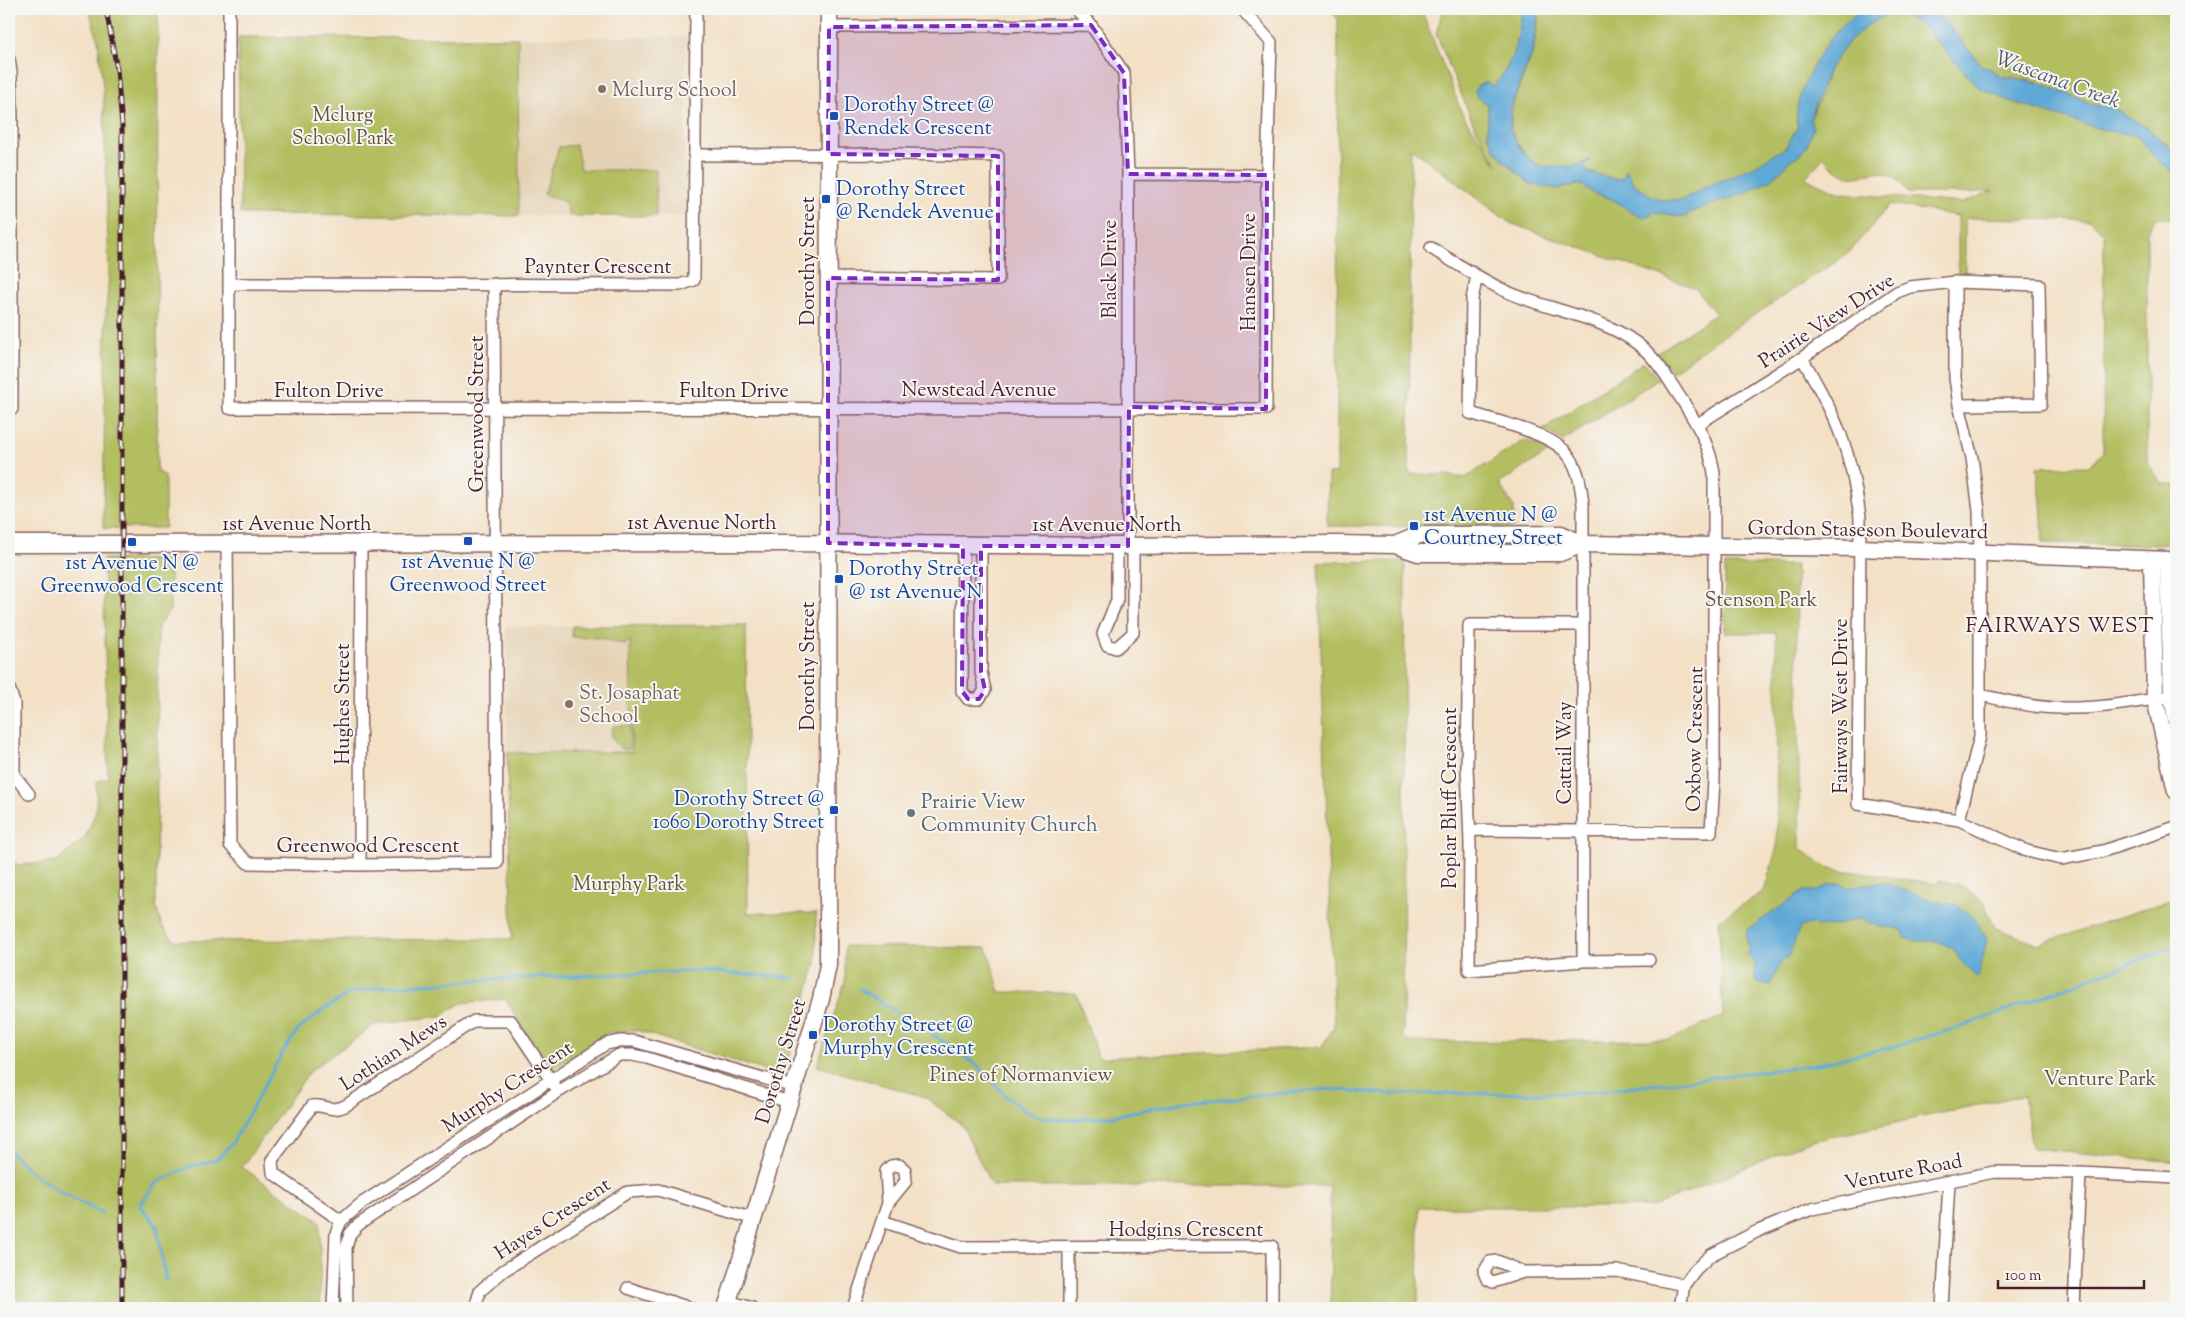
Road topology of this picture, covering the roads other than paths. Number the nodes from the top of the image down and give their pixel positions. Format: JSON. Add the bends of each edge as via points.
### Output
{"nodes":[{"id":1,"x":229,"y":9,"type":"edge"},
{"id":2,"x":696,"y":9,"type":"edge"},
{"id":3,"x":829,"y":9,"type":"edge"},
{"id":4,"x":1076,"y":9,"type":"edge"},
{"id":5,"x":1242,"y":9,"type":"edge"},
{"id":6,"x":1091,"y":24,"type":"junction"},
{"id":7,"x":829,"y":27,"type":"junction"},
{"id":8,"x":9,"y":59,"type":"edge"},
{"id":9,"x":10,"y":132,"type":"edge"},
{"id":10,"x":828,"y":154,"type":"junction"},
{"id":11,"x":694,"y":155,"type":"junction"},
{"id":12,"x":1128,"y":174,"type":"junction"},
{"id":13,"x":1267,"y":175,"type":"junction"},
{"id":14,"x":1431,"y":248,"type":"dead end"},
{"id":15,"x":1477,"y":276,"type":"junction"},
{"id":16,"x":828,"y":278,"type":"junction"},
{"id":17,"x":1955,"y":282,"type":"junction"},
{"id":18,"x":229,"y":284,"type":"junction"},
{"id":19,"x":494,"y":284,"type":"junction"},
{"id":20,"x":1802,"y":358,"type":"junction"},
{"id":21,"x":1958,"y":405,"type":"junction"},
{"id":22,"x":1129,"y":407,"type":"junction"},
{"id":23,"x":9,"y":409,"type":"edge"},
{"id":24,"x":495,"y":409,"type":"junction"},
{"id":25,"x":828,"y":409,"type":"junction"},
{"id":26,"x":1698,"y":424,"type":"junction"},
{"id":27,"x":828,"y":543,"type":"junction"},
{"id":28,"x":9,"y":544,"type":"edge"},
{"id":29,"x":227,"y":544,"type":"junction"},
{"id":30,"x":361,"y":544,"type":"junction"},
{"id":31,"x":495,"y":544,"type":"junction"},
{"id":32,"x":1583,"y":544,"type":"junction"},
{"id":33,"x":1395,"y":545,"type":"joint"},
{"id":34,"x":963,"y":546,"type":"junction"},
{"id":35,"x":981,"y":546,"type":"junction"},
{"id":36,"x":1126,"y":546,"type":"junction"},
{"id":37,"x":1714,"y":547,"type":"junction"},
{"id":38,"x":1860,"y":548,"type":"junction"},
{"id":39,"x":1980,"y":552,"type":"junction"},
{"id":40,"x":2166,"y":560,"type":"edge"},
{"id":41,"x":1583,"y":624,"type":"junction"},
{"id":42,"x":9,"y":688,"type":"edge"},
{"id":43,"x":1981,"y":695,"type":"junction"},
{"id":44,"x":2174,"y":695,"type":"edge"},
{"id":45,"x":2155,"y":699,"type":"junction"},
{"id":46,"x":2176,"y":718,"type":"edge"},
{"id":47,"x":2176,"y":791,"type":"edge"},
{"id":48,"x":29,"y":794,"type":"dead end"},
{"id":49,"x":1959,"y":820,"type":"junction"},
{"id":50,"x":2176,"y":827,"type":"edge"},
{"id":51,"x":1470,"y":830,"type":"junction"},
{"id":52,"x":1583,"y":830,"type":"junction"},
{"id":53,"x":360,"y":865,"type":"junction"},
{"id":54,"x":1649,"y":960,"type":"dead end"},
{"id":55,"x":1583,"y":961,"type":"junction"},
{"id":56,"x":551,"y":1080,"type":"junction"},
{"id":57,"x":558,"y":1092,"type":"junction"},
{"id":58,"x":792,"y":1094,"type":"junction"},
{"id":59,"x":2080,"y":1173,"type":"junction"},
{"id":60,"x":2176,"y":1178,"type":"edge"},
{"id":61,"x":1949,"y":1182,"type":"junction"},
{"id":62,"x":888,"y":1203,"type":"dead end"},
{"id":63,"x":754,"y":1220,"type":"junction"},
{"id":64,"x":341,"y":1221,"type":"junction"},
{"id":65,"x":882,"y":1221,"type":"junction"},
{"id":66,"x":1069,"y":1247,"type":"junction"},
{"id":67,"x":1523,"y":1272,"type":"dead end"},
{"id":68,"x":1684,"y":1285,"type":"junction"},
{"id":69,"x":628,"y":1288,"type":"dead end"},
{"id":70,"x":727,"y":1305,"type":"edge"},
{"id":71,"x":333,"y":1308,"type":"edge"},
{"id":72,"x":347,"y":1308,"type":"edge"},
{"id":73,"x":475,"y":1308,"type":"edge"},
{"id":74,"x":690,"y":1308,"type":"edge"},
{"id":75,"x":752,"y":1308,"type":"edge"},
{"id":76,"x":853,"y":1308,"type":"edge"},
{"id":77,"x":1069,"y":1308,"type":"edge"},
{"id":78,"x":1272,"y":1308,"type":"edge"},
{"id":79,"x":1680,"y":1308,"type":"edge"},
{"id":80,"x":1942,"y":1308,"type":"edge"},
{"id":81,"x":2074,"y":1308,"type":"edge"}],
"edges":[{"from":1,"to":18,"type":"street","name":"Fulton Drive"},
{"from":2,"to":11,"type":"street","name":"Paynter Crescent"},
{"from":3,"to":7,"type":"street","name":"Dorothy Street"},
{"from":4,"to":6,"type":"street","name":"Black Drive"},
{"from":5,"to":13,"type":"street","name":"Hansen Drive","via":[[1270,42]]},
{"from":6,"to":7,"type":"street"},
{"from":6,"to":12,"type":"street","name":"Black Drive","via":[[1124,73]]},
{"from":7,"to":10,"type":"street","name":"Dorothy Street"},
{"from":8,"to":9,"type":"street"},
{"from":9,"to":23,"type":"street","via":[[12,409]]},
{"from":10,"to":11,"type":"street"},
{"from":10,"to":16,"type":"street","name":"Dorothy Street"},
{"from":10,"to":16,"type":"street","via":[[998,156],[998,280]]},
{"from":11,"to":19,"type":"street","name":"Paynter Crescent","via":[[694,280],[680,286]]},
{"from":12,"to":13,"type":"street"},
{"from":12,"to":22,"type":"street","name":"Black Drive"},
{"from":13,"to":22,"type":"street","name":"Hansen Drive","via":[[1266,408]]},
{"from":14,"to":15,"type":"street"},
{"from":15,"to":26,"type":"street","via":[[1511,294],[1603,324],[1627,336],[1647,352],[1664,373]]},
{"from":15,"to":32,"type":"street","name":"Cattail Way","via":[[1472,300],[1470,413],[1524,429],[1568,454],[1581,481]]},
{"from":16,"to":25,"type":"street","name":"Dorothy Street"},
{"from":17,"to":20,"type":"street","name":"Prairie View Drive","via":[[1910,287],[1897,292]]},
{"from":17,"to":21,"type":"street"},
{"from":17,"to":21,"type":"street","name":"Prairie View Drive","via":[[2039,285],[2041,404]]},
{"from":18,"to":19,"type":"street","name":"Paynter Crescent"},
{"from":18,"to":24,"type":"street","name":"Fulton Drive","via":[[229,408]]},
{"from":19,"to":24,"type":"street","name":"Greenwood Street"},
{"from":20,"to":26,"type":"street","name":"Prairie View Drive"},
{"from":20,"to":38,"type":"street","via":[[1840,429],[1851,462],[1860,518]]},
{"from":21,"to":39,"type":"street","via":[[1972,458]]},
{"from":22,"to":25,"type":"street","name":"Newstead Avenue"},
{"from":22,"to":36,"type":"street","name":"Black Drive"},
{"from":24,"to":25,"type":"street","name":"Fulton Drive"},
{"from":24,"to":31,"type":"street","name":"Greenwood Street"},
{"from":25,"to":27,"type":"street","name":"Dorothy Street"},
{"from":26,"to":37,"type":"street","via":[[1714,473]]},
{"from":27,"to":31,"type":"street","name":"1st Avenue North"},
{"from":27,"to":34,"type":"street","name":"1st Avenue North"},
{"from":27,"to":58,"type":"street","name":"Dorothy Street","via":[[828,955],[821,999]]},
{"from":28,"to":29,"type":"street","name":"1st Avenue North"},
{"from":29,"to":30,"type":"street","name":"1st Avenue North"},
{"from":29,"to":53,"type":"street","name":"Greenwood Crescent","via":[[230,845],[248,863]]},
{"from":30,"to":31,"type":"street","name":"1st Avenue North"},
{"from":30,"to":53,"type":"street","name":"Hughes Street"},
{"from":31,"to":53,"type":"street","name":"Greenwood Crescent","via":[[497,863]]},
{"from":32,"to":33,"type":"street","name":"Gordon Staseson Boulevard","via":[[1560,553],[1418,553]]},
{"from":32,"to":37,"type":"street","name":"Gordon Staseson Boulevard"},
{"from":32,"to":41,"type":"street","name":"Cattail Way"},
{"from":33,"to":36,"type":"street","name":"1st Avenue North"},
{"from":34,"to":35,"type":"street","name":"1st Avenue North"},
{"from":34,"to":35,"type":"street","via":[[962,692],[968,699],[979,699],[985,690],[981,672]]},
{"from":35,"to":36,"type":"street","name":"1st Avenue North"},
{"from":36,"to":36,"type":"street","via":[[1117,600],[1103,634],[1107,644],[1116,648],[1132,633]]},
{"from":37,"to":38,"type":"street","name":"Gordon Staseson Boulevard"},
{"from":37,"to":52,"type":"street","name":"Oxbow Crescent","via":[[1711,832]]},
{"from":38,"to":39,"type":"street","name":"Gordon Staseson Boulevard"},
{"from":38,"to":49,"type":"street","name":"Fairways West Drive","via":[[1858,804]]},
{"from":39,"to":40,"type":"street","name":"Gordon Staseson Boulevard"},
{"from":39,"to":43,"type":"street"},
{"from":40,"to":44,"type":"street"},
{"from":40,"to":45,"type":"street"},
{"from":41,"to":51,"type":"street","name":"Poplar Bluff Crescent","via":[[1469,625],[1467,766]]},
{"from":41,"to":52,"type":"street","name":"Cattail Way"},
{"from":42,"to":48,"type":"street","via":[[14,703],[14,775]]},
{"from":43,"to":45,"type":"street","via":[[2060,708],[2104,707]]},
{"from":43,"to":49,"type":"street","via":[[1980,736]]},
{"from":44,"to":45,"type":"street"},
{"from":44,"to":46,"type":"street"},
{"from":45,"to":47,"type":"street"},
{"from":49,"to":50,"type":"street","name":"Fairways West Drive","via":[[2026,851],[2061,859],[2103,851]]},
{"from":51,"to":52,"type":"street"},
{"from":51,"to":55,"type":"street","name":"Poplar Bluff Crescent","via":[[1469,970]]},
{"from":52,"to":55,"type":"street","name":"Cattail Way"},
{"from":54,"to":55,"type":"street"},
{"from":56,"to":57,"type":"street","name":"Lothian Mews"},
{"from":56,"to":58,"type":"street","name":"Murphy Crescent","via":[[606,1044],[634,1041]]},
{"from":56,"to":64,"type":"street","name":"Murphy Crescent","via":[[362,1202]]},
{"from":56,"to":64,"type":"street","name":"Lothian Mews","via":[[511,1021],[474,1021],[345,1106],[332,1110],[312,1106],[272,1160],[273,1173]]},
{"from":57,"to":58,"type":"street","name":"Murphy Crescent","via":[[619,1055],[632,1055]]},
{"from":57,"to":72,"type":"street","name":"Murphy Crescent","via":[[358,1225],[350,1234],[346,1248]]},
{"from":58,"to":63,"type":"street","name":"Dorothy Street"},
{"from":59,"to":60,"type":"street","name":"Venture Road"},
{"from":59,"to":61,"type":"street","name":"Venture Road","via":[[1994,1172]]},
{"from":59,"to":81,"type":"street"},
{"from":61,"to":68,"type":"street","name":"Venture Road","via":[[1812,1209],[1711,1255]]},
{"from":61,"to":80,"type":"street"},
{"from":62,"to":65,"type":"street"},
{"from":63,"to":70,"type":"street","name":"Dorothy Street"},
{"from":63,"to":73,"type":"street","name":"Hayes Crescent","via":[[658,1190],[628,1192],[502,1271],[480,1291]]},
{"from":64,"to":71,"type":"street","via":[[334,1246]]},
{"from":65,"to":66,"type":"street","via":[[961,1247]]},
{"from":65,"to":76,"type":"street"},
{"from":66,"to":77,"type":"street"},
{"from":66,"to":78,"type":"street","name":"Hodgins Crescent","via":[[1272,1246]]},
{"from":67,"to":68,"type":"street","via":[[1616,1271]]},
{"from":68,"to":79,"type":"street","name":"Venture Road"},
{"from":69,"to":74,"type":"street"},
{"from":70,"to":75,"type":"street"}]}
